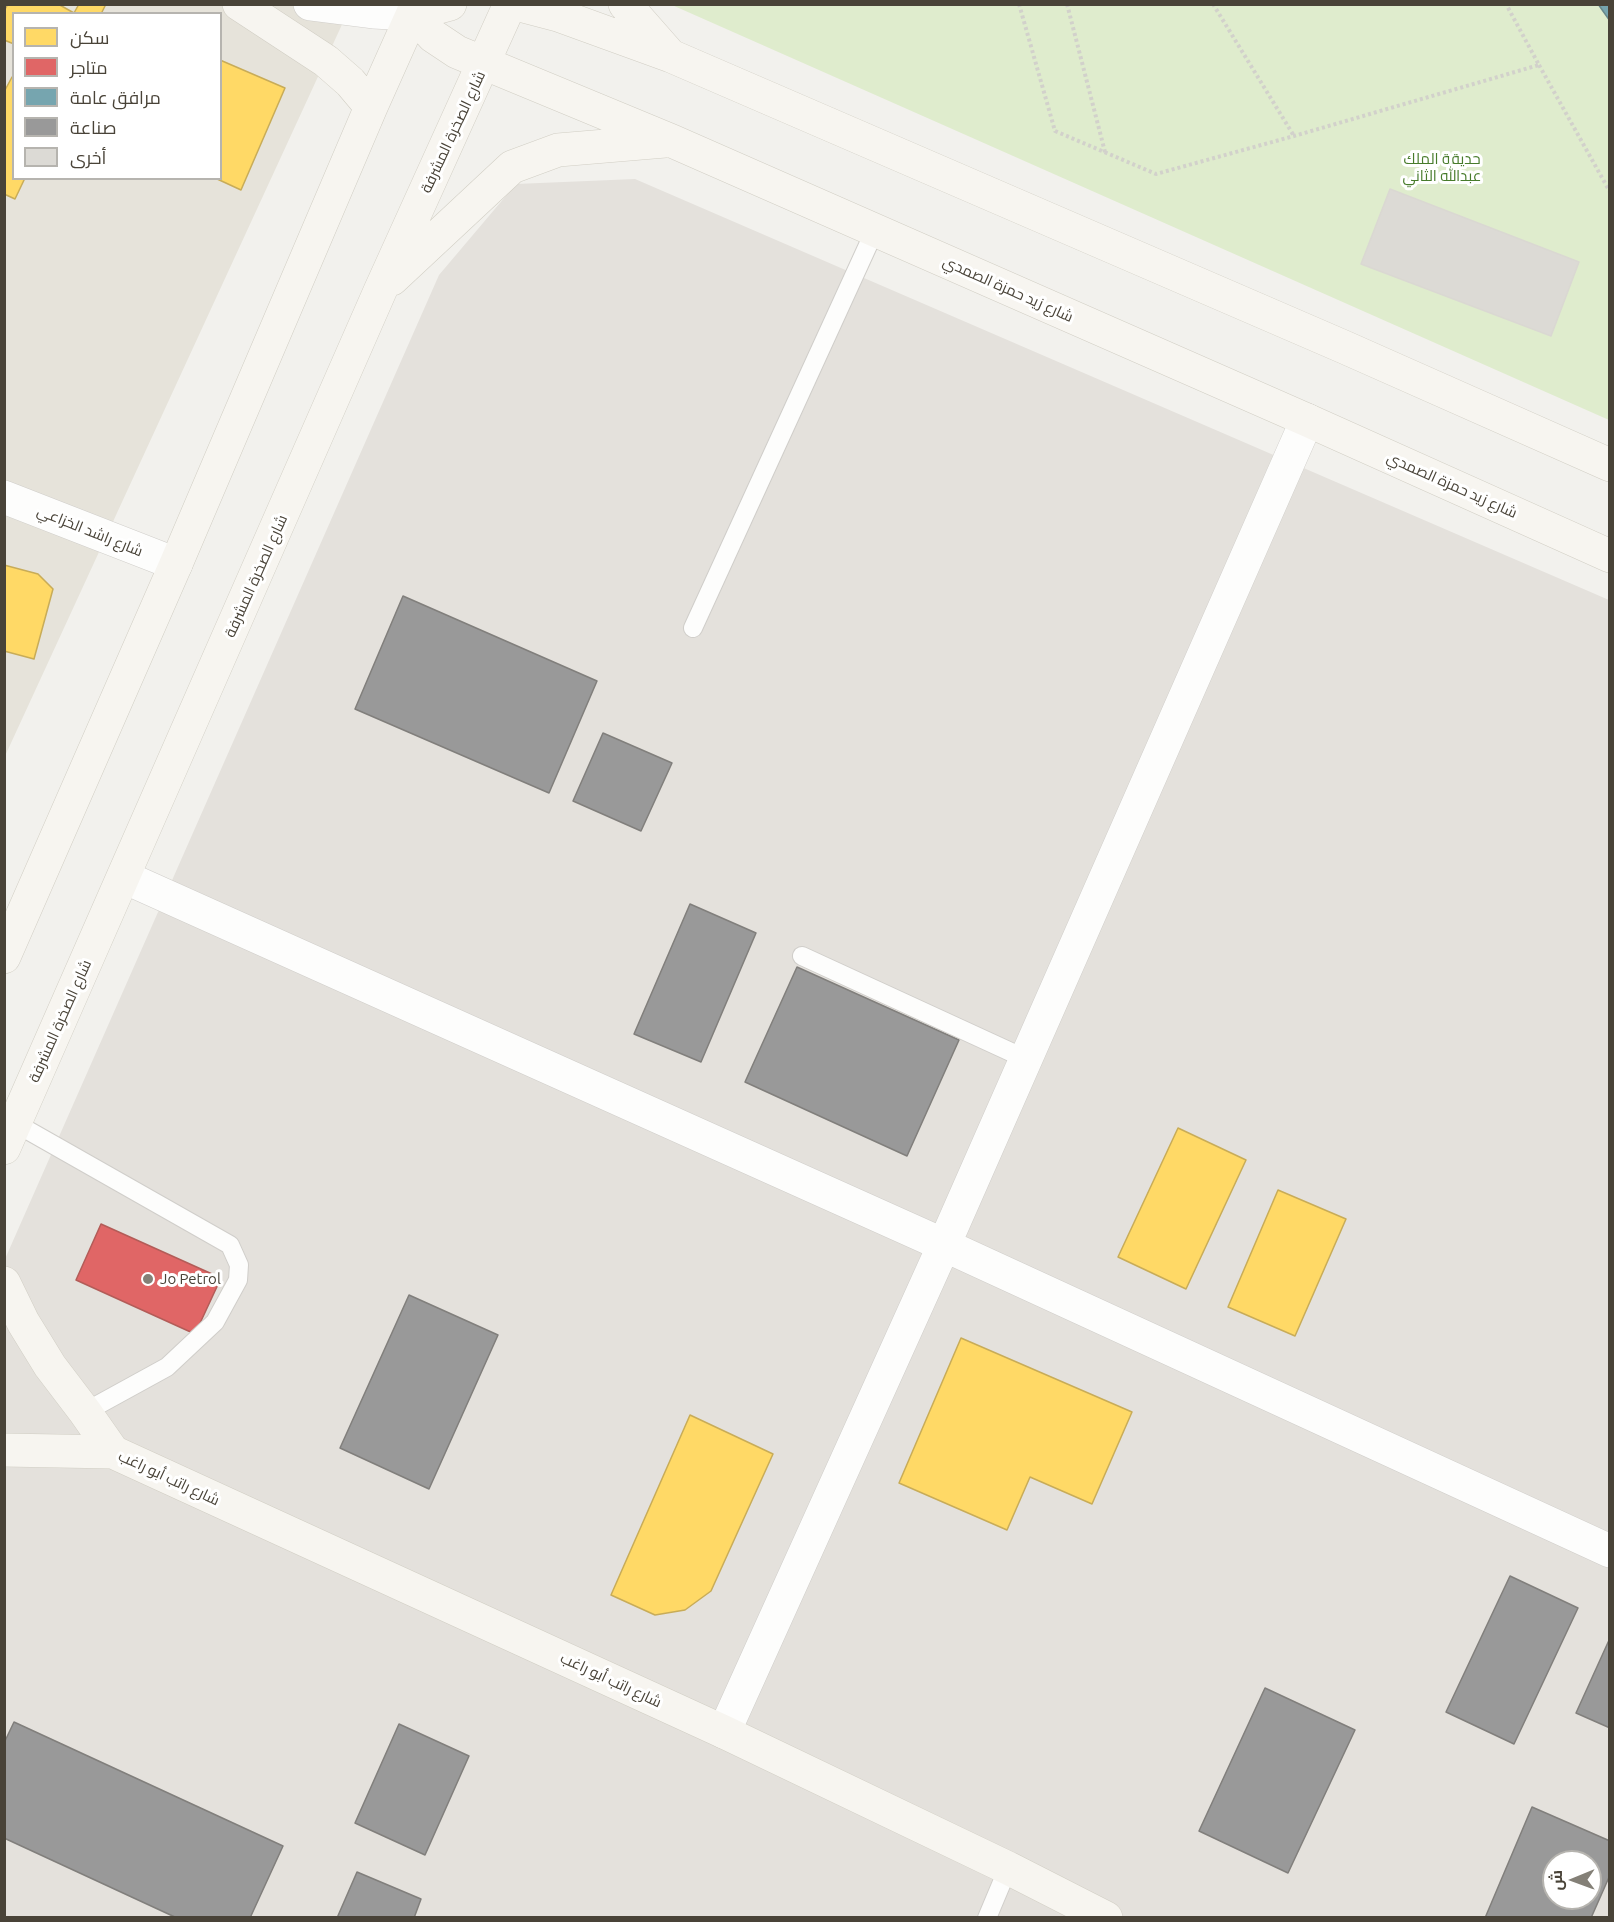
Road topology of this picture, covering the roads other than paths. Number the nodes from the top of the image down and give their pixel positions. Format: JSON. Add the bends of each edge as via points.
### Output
{"nodes":[{"id":1,"x":239,"y":4,"type":"edge"},
{"id":2,"x":310,"y":4,"type":"edge"},
{"id":3,"x":450,"y":4,"type":"edge"},
{"id":4,"x":510,"y":4,"type":"edge"},
{"id":5,"x":516,"y":4,"type":"edge"},
{"id":6,"x":625,"y":4,"type":"edge"},
{"id":7,"x":415,"y":9,"type":"edge"},
{"id":8,"x":671,"y":56,"type":"junction"},
{"id":9,"x":484,"y":65,"type":"junction"},
{"id":10,"x":371,"y":107,"type":"junction"},
{"id":11,"x":672,"y":141,"type":"junction"},
{"id":12,"x":875,"y":230,"type":"junction"},
{"id":13,"x":380,"y":291,"type":"junction"},
{"id":14,"x":1307,"y":420,"type":"junction"},
{"id":15,"x":1610,"y":465,"type":"edge"},
{"id":16,"x":4,"y":497,"type":"edge"},
{"id":17,"x":1610,"y":556,"type":"edge"},
{"id":18,"x":176,"y":564,"type":"junction"},
{"id":19,"x":693,"y":628,"type":"dead end"},
{"id":20,"x":124,"y":877,"type":"junction"},
{"id":21,"x":802,"y":956,"type":"dead end"},
{"id":22,"x":4,"y":957,"type":"edge"},
{"id":23,"x":1026,"y":1059,"type":"junction"},
{"id":24,"x":10,"y":1136,"type":"edge"},
{"id":25,"x":944,"y":1245,"type":"junction"},
{"id":26,"x":4,"y":1283,"type":"edge"},
{"id":27,"x":86,"y":1412,"type":"junction"},
{"id":28,"x":4,"y":1450,"type":"edge"},
{"id":29,"x":113,"y":1452,"type":"junction"},
{"id":30,"x":1610,"y":1551,"type":"edge"},
{"id":31,"x":724,"y":1732,"type":"junction"},
{"id":32,"x":1008,"y":1868,"type":"junction"},
{"id":33,"x":987,"y":1917,"type":"edge"},
{"id":34,"x":1106,"y":1917,"type":"edge"}],
"edges":[{"from":1,"to":10,"type":"street","via":[[326,61]]},
{"from":2,"to":7,"type":"street","via":[[374,12]]},
{"from":3,"to":7,"type":"street"},
{"from":4,"to":9,"type":"street","name":"شارع الصخرة المشرفة"},
{"from":5,"to":8,"type":"street"},
{"from":6,"to":8,"type":"street"},
{"from":7,"to":9,"type":"street","name":"شارع زيد حمزة الصمدي","via":[[434,36]]},
{"from":7,"to":10,"type":"street"},
{"from":8,"to":15,"type":"street"},
{"from":9,"to":11,"type":"street","name":"شارع زيد حمزة الصمدي"},
{"from":9,"to":13,"type":"street","name":"شارع الصخرة المشرفة"},
{"from":10,"to":18,"type":"street"},
{"from":11,"to":12,"type":"street","name":"شارع زيد حمزة الصمدي"},
{"from":11,"to":13,"type":"street","via":[[558,150],[512,167]]},
{"from":12,"to":14,"type":"street","name":"شارع زيد حمزة الصمدي"},
{"from":12,"to":19,"type":"lane"},
{"from":13,"to":20,"type":"street","name":"شارع الصخرة المشرفة"},
{"from":14,"to":17,"type":"street","name":"شارع زيد حمزة الصمدي"},
{"from":14,"to":23,"type":"street"},
{"from":16,"to":18,"type":"street","name":"شارع راشد الخزاعي"},
{"from":18,"to":22,"type":"street"},
{"from":20,"to":24,"type":"street","name":"شارع الصخرة المشرفة"},
{"from":20,"to":25,"type":"street"},
{"from":21,"to":23,"type":"lane"},
{"from":23,"to":25,"type":"street"},
{"from":24,"to":27,"type":"lane","via":[[230,1245],[239,1265],[238,1280],[215,1322],[166,1367]]},
{"from":25,"to":30,"type":"street"},
{"from":25,"to":31,"type":"street"},
{"from":26,"to":27,"type":"street","name":"شارع راتب أبو راغب","via":[[50,1366]]},
{"from":27,"to":29,"type":"street","name":"شارع راتب أبو راغب"},
{"from":28,"to":29,"type":"street","name":"شارع راتب أبو راغب"},
{"from":29,"to":31,"type":"street","name":"شارع راتب أبو راغب"},
{"from":31,"to":32,"type":"street","name":"شارع راتب أبو راغب"},
{"from":32,"to":33,"type":"lane"},
{"from":32,"to":34,"type":"street","name":"شارع راتب أبو راغب"}]}
